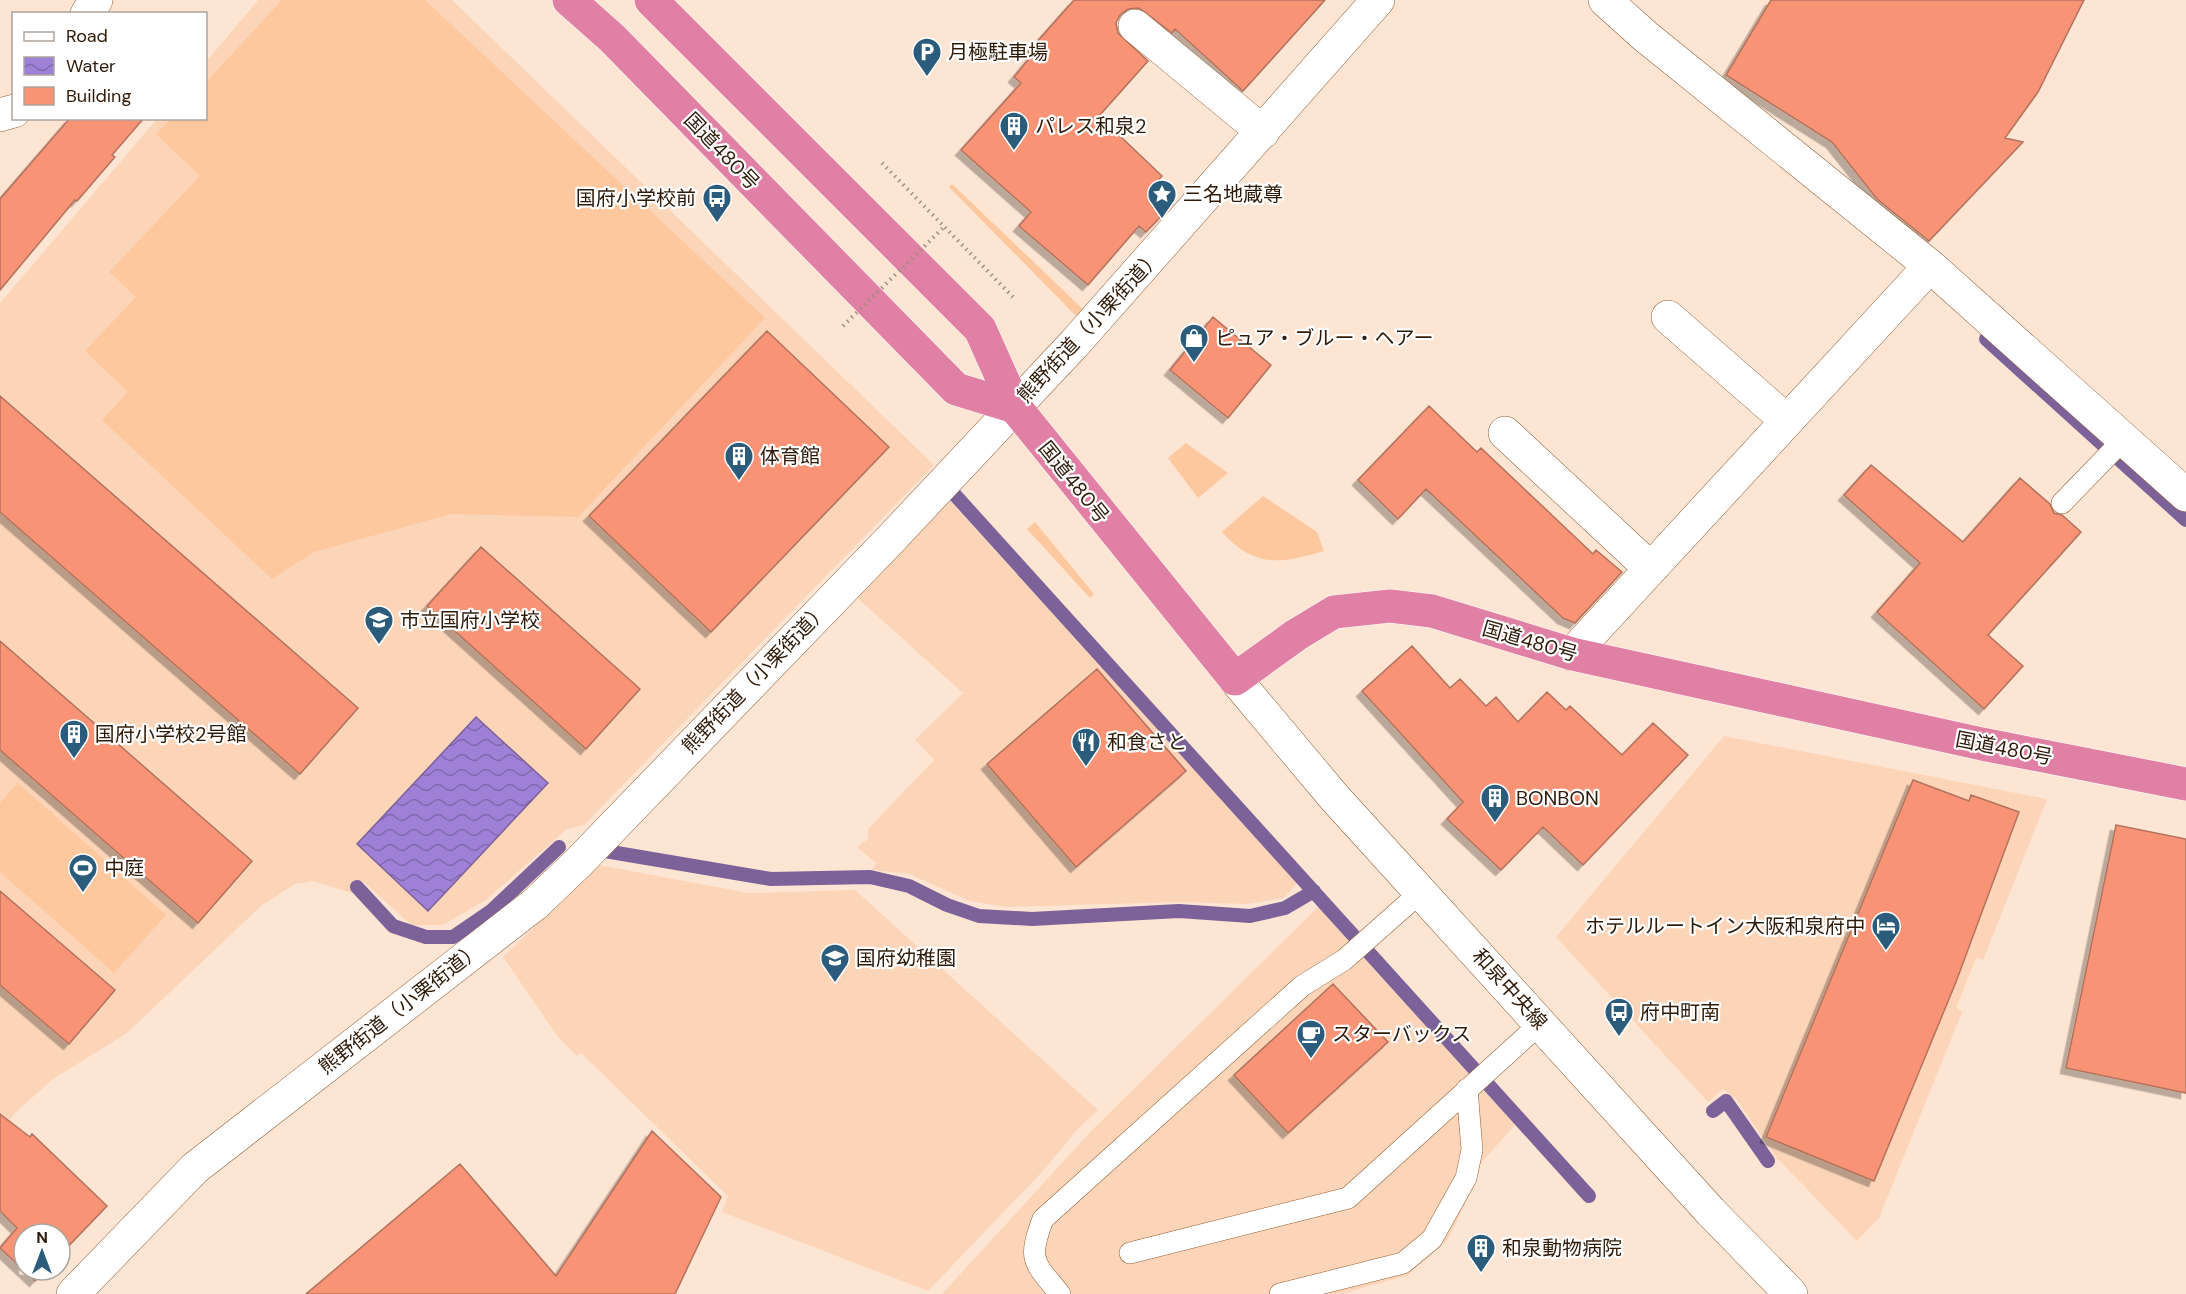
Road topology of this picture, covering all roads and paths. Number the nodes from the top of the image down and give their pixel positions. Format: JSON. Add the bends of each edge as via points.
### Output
{"nodes":[{"id":1,"x":569,"y":0,"type":"edge"},
{"id":2,"x":651,"y":0,"type":"edge"},
{"id":3,"x":1378,"y":0,"type":"edge"},
{"id":4,"x":1605,"y":0,"type":"edge"},
{"id":5,"x":1135,"y":26,"type":"dead end"},
{"id":6,"x":1263,"y":132,"type":"junction"},
{"id":7,"x":882,"y":163,"type":"dead end"},
{"id":8,"x":944,"y":227,"type":"junction"},
{"id":9,"x":1930,"y":266,"type":"junction"},
{"id":10,"x":1013,"y":297,"type":"dead end"},
{"id":11,"x":1668,"y":317,"type":"dead end"},
{"id":12,"x":843,"y":326,"type":"dead end"},
{"id":13,"x":1014,"y":407,"type":"junction"},
{"id":14,"x":1786,"y":420,"type":"junction"},
{"id":15,"x":1505,"y":433,"type":"dead end"},
{"id":16,"x":2116,"y":448,"type":"junction"},
{"id":17,"x":2186,"y":495,"type":"edge"},
{"id":18,"x":2062,"y":503,"type":"dead end"},
{"id":19,"x":1650,"y":568,"type":"junction"},
{"id":20,"x":1572,"y":654,"type":"junction"},
{"id":21,"x":1235,"y":679,"type":"junction"},
{"id":22,"x":2186,"y":784,"type":"edge"},
{"id":23,"x":1422,"y":891,"type":"junction"},
{"id":24,"x":1541,"y":1023,"type":"junction"},
{"id":25,"x":1477,"y":1080,"type":"junction"},
{"id":26,"x":1130,"y":1252,"type":"dead end"},
{"id":27,"x":73,"y":1294,"type":"edge"},
{"id":28,"x":1060,"y":1294,"type":"edge"},
{"id":29,"x":1280,"y":1294,"type":"edge"},
{"id":30,"x":1791,"y":1294,"type":"edge"}],
"edges":[{"from":1,"to":13,"type":"highway","name":"国道480号","via":[[612,38],[956,389]]},
{"from":2,"to":13,"type":"highway","name":"国道480号","via":[[980,329]]},
{"from":3,"to":6,"type":"street","name":"熊野街道（小栗街道）"},
{"from":4,"to":9,"type":"street"},
{"from":5,"to":6,"type":"street"},
{"from":6,"to":13,"type":"street","name":"熊野街道（小栗街道）"},
{"from":7,"to":8,"type":"path"},
{"from":8,"to":10,"type":"path"},
{"from":8,"to":12,"type":"path","bridge":true},
{"from":9,"to":14,"type":"street"},
{"from":9,"to":16,"type":"street"},
{"from":11,"to":14,"type":"street"},
{"from":13,"to":21,"type":"highway","name":"国道480号"},
{"from":13,"to":27,"type":"street","name":"熊野街道（小栗街道）","via":[[535,904],[195,1168]]},
{"from":14,"to":19,"type":"street"},
{"from":15,"to":19,"type":"street"},
{"from":16,"to":17,"type":"street"},
{"from":16,"to":18,"type":"lane"},
{"from":19,"to":20,"type":"street"},
{"from":20,"to":21,"type":"highway","name":"国道480号","via":[[1432,611],[1390,606],[1334,612]]},
{"from":20,"to":22,"type":"highway","name":"国道480号","via":[[1973,742]]},
{"from":21,"to":23,"type":"street","name":"和泉中央線","via":[[1311,771]]},
{"from":23,"to":24,"type":"street","name":"和泉中央線"},
{"from":23,"to":28,"type":"lane","via":[[1363,943],[1302,986],[1043,1219],[1034,1247],[1034,1262]]},
{"from":24,"to":25,"type":"lane"},
{"from":24,"to":30,"type":"street","name":"和泉中央線","via":[[1711,1212]]},
{"from":25,"to":26,"type":"lane","via":[[1348,1198]]},
{"from":25,"to":29,"type":"lane","via":[[1466,1178],[1432,1239],[1403,1263]]}]}
